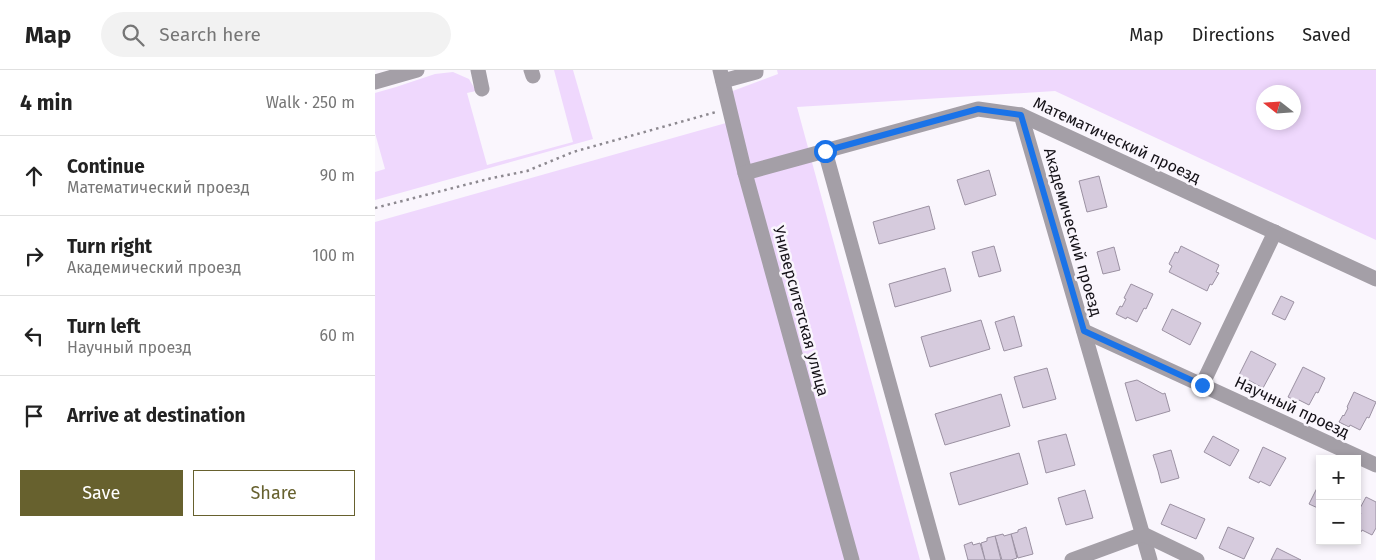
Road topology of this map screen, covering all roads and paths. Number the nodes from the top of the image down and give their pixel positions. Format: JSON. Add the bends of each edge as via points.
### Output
{"nodes":[{"id":1,"x":417,"y":70,"type":"edge"},
{"id":2,"x":478,"y":70,"type":"edge"},
{"id":3,"x":756,"y":70,"type":"edge"},
{"id":4,"x":721,"y":75,"type":"edge"},
{"id":5,"x":375,"y":82,"type":"edge"},
{"id":6,"x":482,"y":89,"type":"dead end"},
{"id":7,"x":729,"y":108,"type":"junction"},
{"id":8,"x":1021,"y":115,"type":"junction"},
{"id":9,"x":825,"y":151,"type":"junction"},
{"id":10,"x":745,"y":173,"type":"junction"},
{"id":11,"x":375,"y":208,"type":"edge"},
{"id":12,"x":1275,"y":232,"type":"junction"},
{"id":13,"x":1376,"y":278,"type":"edge"},
{"id":14,"x":1084,"y":331,"type":"junction"},
{"id":15,"x":1202,"y":385,"type":"junction"},
{"id":16,"x":1376,"y":465,"type":"edge"},
{"id":17,"x":1143,"y":534,"type":"junction"},
{"id":18,"x":852,"y":560,"type":"edge"},
{"id":19,"x":938,"y":560,"type":"edge"},
{"id":20,"x":1072,"y":560,"type":"edge"},
{"id":21,"x":1149,"y":560,"type":"edge"},
{"id":22,"x":1197,"y":560,"type":"edge"}],
"edges":[{"from":1,"to":5,"type":"street"},
{"from":2,"to":6,"type":"street"},
{"from":3,"to":4,"type":"street"},
{"from":4,"to":7,"type":"street","name":"Университетская улица"},
{"from":7,"to":10,"type":"street","name":"Университетская улица"},
{"from":7,"to":11,"type":"path","via":[[573,152],[527,171]]},
{"from":8,"to":9,"type":"street","name":"Математический проезд","via":[[978,109]]},
{"from":8,"to":12,"type":"street","name":"Математический проезд"},
{"from":8,"to":14,"type":"street","name":"Академический проезд"},
{"from":9,"to":10,"type":"street","name":"Математический проезд"},
{"from":9,"to":19,"type":"street"},
{"from":10,"to":18,"type":"street","name":"Университетская улица"},
{"from":12,"to":13,"type":"street","name":"Математический проезд"},
{"from":12,"to":15,"type":"street"},
{"from":14,"to":15,"type":"street","name":"Научный проезд"},
{"from":14,"to":17,"type":"street","name":"Академический проезд"},
{"from":15,"to":16,"type":"street","name":"Научный проезд"},
{"from":17,"to":20,"type":"street"},
{"from":17,"to":21,"type":"street","name":"Академический проезд"},
{"from":17,"to":22,"type":"street"}]}
